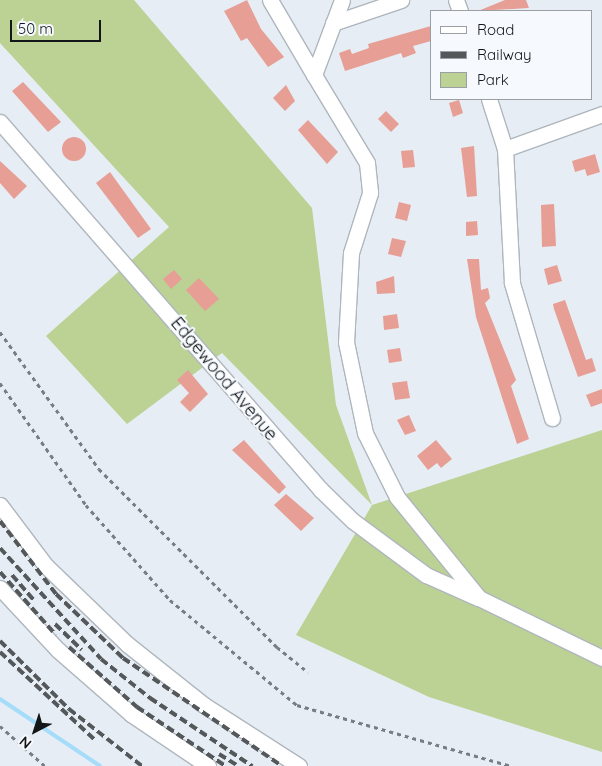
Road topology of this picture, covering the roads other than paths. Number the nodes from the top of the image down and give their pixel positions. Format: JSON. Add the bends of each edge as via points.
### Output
{"nodes":[{"id":1,"x":270,"y":0,"type":"edge"},
{"id":2,"x":342,"y":0,"type":"edge"},
{"id":3,"x":401,"y":0,"type":"edge"},
{"id":4,"x":333,"y":24,"type":"junction"},
{"id":5,"x":314,"y":75,"type":"junction"},
{"id":6,"x":489,"y":100,"type":"edge"},
{"id":7,"x":602,"y":114,"type":"edge"},
{"id":8,"x":0,"y":122,"type":"edge"},
{"id":9,"x":505,"y":149,"type":"junction"},
{"id":10,"x":552,"y":418,"type":"dead end"},
{"id":11,"x":0,"y":505,"type":"edge"},
{"id":12,"x":0,"y":588,"type":"edge"},
{"id":13,"x":479,"y":598,"type":"junction"},
{"id":14,"x":602,"y":658,"type":"edge"},
{"id":15,"x":208,"y":766,"type":"edge"},
{"id":16,"x":299,"y":766,"type":"edge"}],
"edges":[{"from":1,"to":5,"type":"street"},
{"from":2,"to":4,"type":"street"},
{"from":3,"to":4,"type":"street"},
{"from":4,"to":5,"type":"street"},
{"from":5,"to":13,"type":"street","via":[[367,163],[370,193],[351,253],[346,342],[365,432],[397,497]]},
{"from":6,"to":9,"type":"street"},
{"from":7,"to":9,"type":"street"},
{"from":8,"to":13,"type":"street","name":"Edgewood Avenue","via":[[320,489],[353,521],[426,575]]},
{"from":9,"to":10,"type":"street","via":[[512,283]]},
{"from":11,"to":16,"type":"street","via":[[46,566],[127,644],[204,705]]},
{"from":12,"to":15,"type":"street","via":[[58,650],[131,714]]},
{"from":13,"to":14,"type":"street","name":"Edgewood Avenue"}]}
